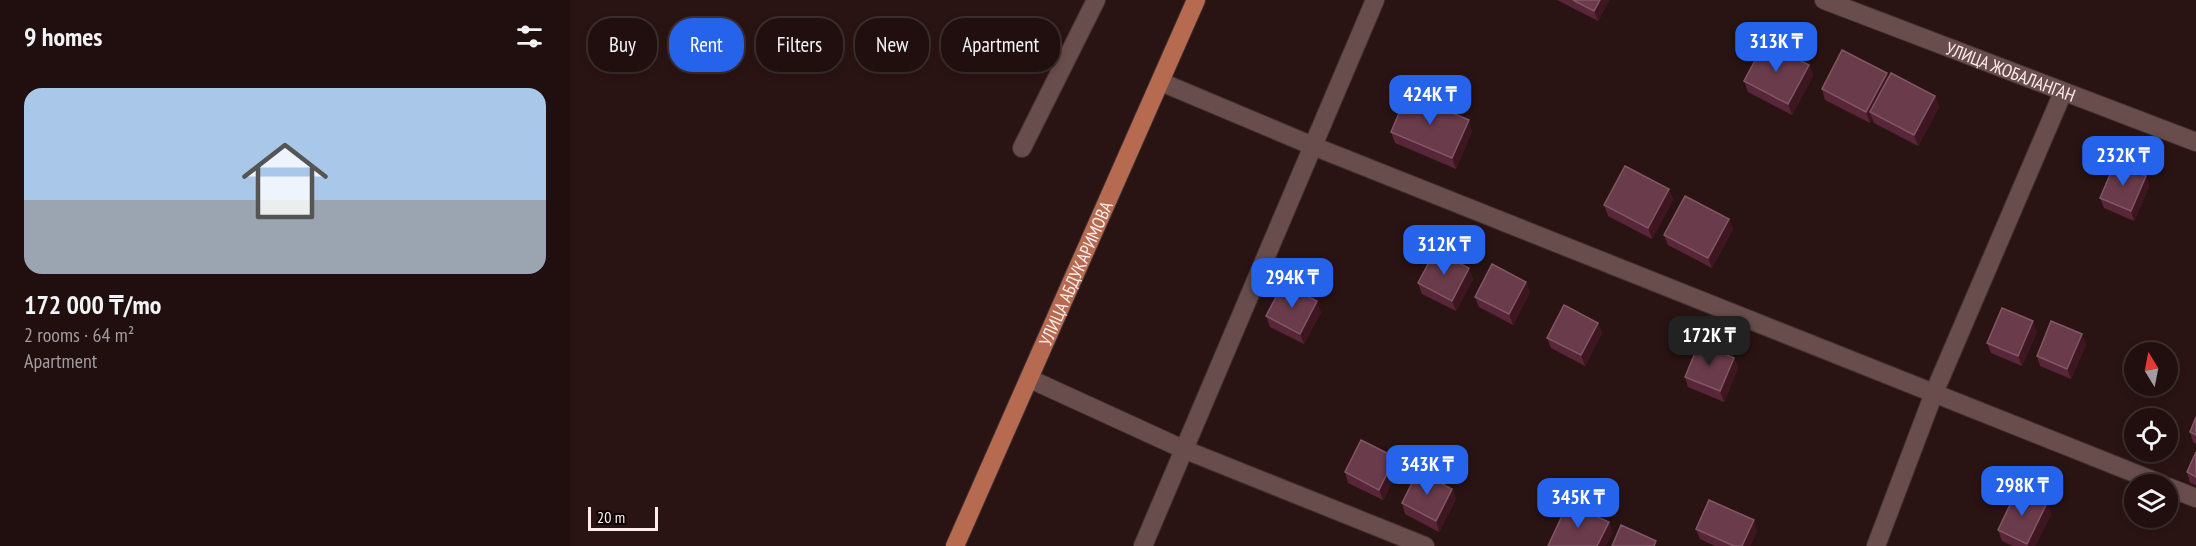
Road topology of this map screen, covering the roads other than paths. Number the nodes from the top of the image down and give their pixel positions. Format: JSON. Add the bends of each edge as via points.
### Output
{"nodes":[{"id":1,"x":1096,"y":0,"type":"edge"},
{"id":2,"x":1197,"y":0,"type":"edge"},
{"id":3,"x":1375,"y":0,"type":"edge"},
{"id":4,"x":1824,"y":0,"type":"edge"},
{"id":5,"x":1161,"y":82,"type":"junction"},
{"id":6,"x":2062,"y":92,"type":"junction"},
{"id":7,"x":2196,"y":141,"type":"edge"},
{"id":8,"x":1313,"y":146,"type":"junction"},
{"id":9,"x":1022,"y":148,"type":"dead end"},
{"id":10,"x":1030,"y":379,"type":"junction"},
{"id":11,"x":1934,"y":393,"type":"junction"},
{"id":12,"x":1183,"y":449,"type":"junction"},
{"id":13,"x":2138,"y":474,"type":"edge"},
{"id":14,"x":2178,"y":490,"type":"edge"},
{"id":15,"x":2196,"y":498,"type":"edge"},
{"id":16,"x":955,"y":546,"type":"edge"},
{"id":17,"x":1143,"y":546,"type":"edge"},
{"id":18,"x":1425,"y":546,"type":"edge"},
{"id":19,"x":1876,"y":546,"type":"edge"}],
"edges":[{"from":1,"to":9,"type":"street"},
{"from":2,"to":5,"type":"main road","name":"УЛИЦА АБДУКАРИМОВА"},
{"from":3,"to":8,"type":"street"},
{"from":4,"to":6,"type":"street","name":"УЛИЦА ЖОБАЛАНГАН"},
{"from":5,"to":8,"type":"street"},
{"from":5,"to":10,"type":"main road","name":"УЛИЦА АБДУКАРИМОВА"},
{"from":6,"to":7,"type":"street","name":"УЛИЦА ЖОБАЛАНГАН"},
{"from":6,"to":11,"type":"street"},
{"from":8,"to":11,"type":"street"},
{"from":8,"to":12,"type":"street"},
{"from":10,"to":12,"type":"street"},
{"from":10,"to":16,"type":"main road","name":"УЛИЦА АБДУКАРИМОВА"},
{"from":11,"to":13,"type":"street"},
{"from":11,"to":19,"type":"street"},
{"from":12,"to":17,"type":"street"},
{"from":12,"to":18,"type":"street"},
{"from":14,"to":15,"type":"street"}]}
